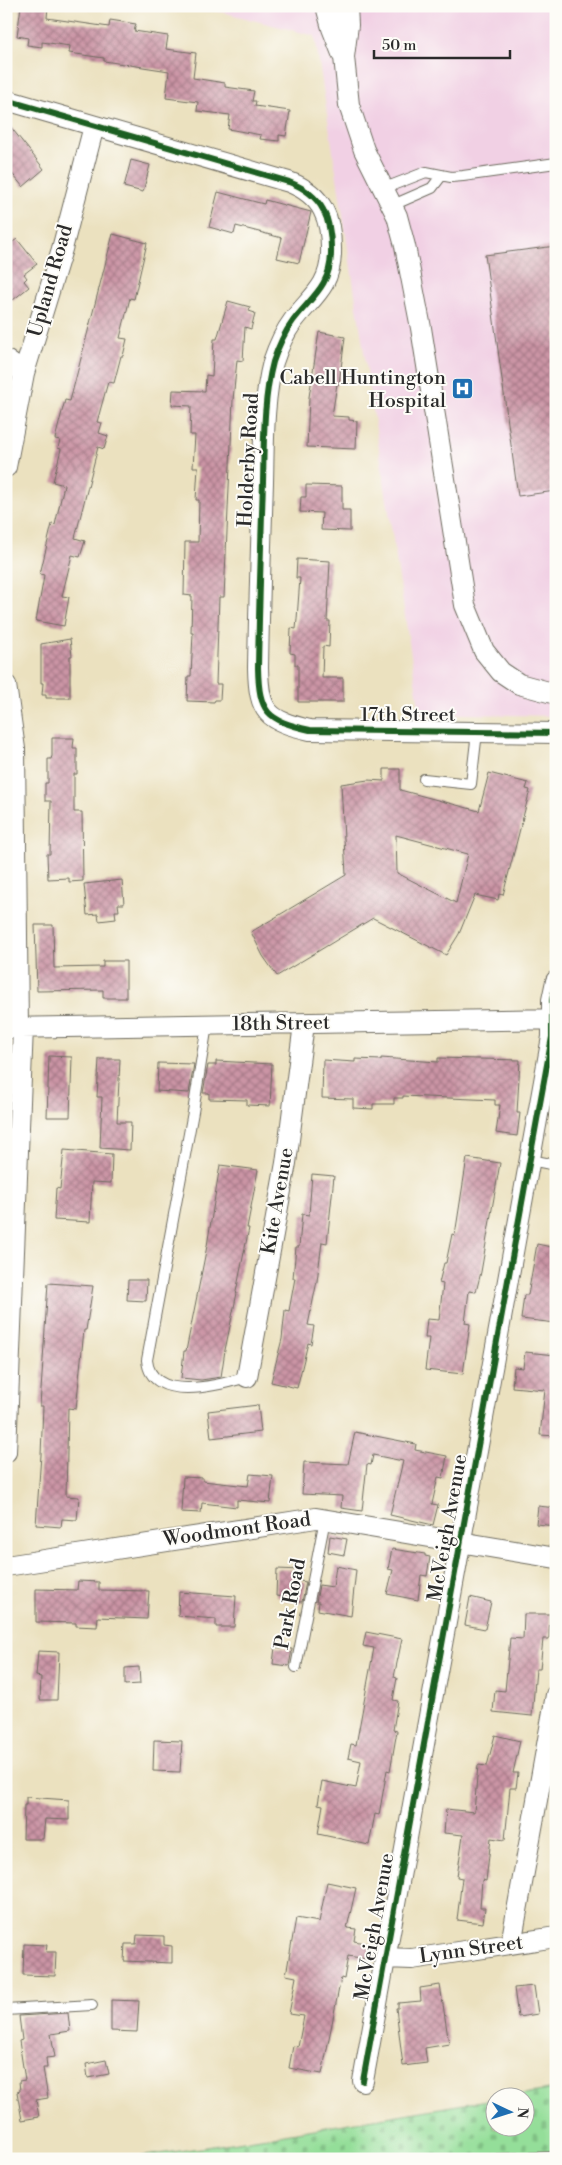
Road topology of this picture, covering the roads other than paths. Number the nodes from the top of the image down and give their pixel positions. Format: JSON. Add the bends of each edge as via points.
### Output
{"nodes":[{"id":1,"x":326,"y":6,"type":"edge"},
{"id":2,"x":347,"y":6,"type":"edge"},
{"id":3,"x":344,"y":57,"type":"junction"},
{"id":4,"x":6,"y":100,"type":"edge"},
{"id":5,"x":94,"y":126,"type":"junction"},
{"id":6,"x":556,"y":163,"type":"edge"},
{"id":7,"x":442,"y":175,"type":"junction"},
{"id":8,"x":389,"y":197,"type":"junction"},
{"id":9,"x":6,"y":360,"type":"edge"},
{"id":10,"x":24,"y":373,"type":"junction"},
{"id":11,"x":6,"y":467,"type":"edge"},
{"id":12,"x":6,"y":685,"type":"edge"},
{"id":13,"x":556,"y":694,"type":"edge"},
{"id":14,"x":265,"y":711,"type":"joint"},
{"id":15,"x":10,"y":728,"type":"edge"},
{"id":16,"x":477,"y":732,"type":"junction"},
{"id":17,"x":556,"y":733,"type":"edge"},
{"id":18,"x":424,"y":780,"type":"dead end"},
{"id":19,"x":11,"y":828,"type":"edge"},
{"id":20,"x":556,"y":981,"type":"edge"},
{"id":21,"x":554,"y":1019,"type":"edge"},
{"id":22,"x":304,"y":1024,"type":"junction"},
{"id":23,"x":207,"y":1025,"type":"junction"},
{"id":24,"x":16,"y":1028,"type":"edge"},
{"id":25,"x":530,"y":1160,"type":"junction"},
{"id":26,"x":556,"y":1165,"type":"edge"},
{"id":27,"x":12,"y":1169,"type":"edge"},
{"id":28,"x":247,"y":1377,"type":"joint"},
{"id":29,"x":7,"y":1440,"type":"edge"},
{"id":30,"x":325,"y":1519,"type":"junction"},
{"id":31,"x":462,"y":1542,"type":"junction"},
{"id":32,"x":556,"y":1558,"type":"edge"},
{"id":33,"x":6,"y":1566,"type":"edge"},
{"id":34,"x":296,"y":1667,"type":"dead end"},
{"id":35,"x":556,"y":1695,"type":"edge"},
{"id":36,"x":556,"y":1937,"type":"edge"},
{"id":37,"x":511,"y":1944,"type":"junction"},
{"id":38,"x":386,"y":1958,"type":"junction"},
{"id":39,"x":92,"y":2005,"type":"dead end"},
{"id":40,"x":6,"y":2010,"type":"edge"},
{"id":41,"x":363,"y":2081,"type":"dead end"},
{"id":42,"x":556,"y":2157,"type":"edge"},
{"id":43,"x":498,"y":2159,"type":"edge"}],
"edges":[{"from":1,"to":3,"type":"street"},
{"from":2,"to":3,"type":"street"},
{"from":3,"to":8,"type":"street","via":[[345,81],[357,130]]},
{"from":4,"to":5,"type":"street","name":"Holderby Road"},
{"from":5,"to":10,"type":"street","name":"Upland Road"},
{"from":5,"to":14,"type":"street","name":"Holderby Road","via":[[290,182],[316,197],[327,217],[331,240],[329,274],[319,292],[284,334],[269,380],[264,439],[258,668]]},
{"from":6,"to":7,"type":"lane","via":[[463,176]]},
{"from":7,"to":8,"type":"lane","via":[[432,188]]},
{"from":7,"to":8,"type":"lane","via":[[433,172],[419,174]]},
{"from":8,"to":13,"type":"street","via":[[411,268],[465,605],[484,651],[501,672],[519,684]]},
{"from":9,"to":10,"type":"street"},
{"from":10,"to":11,"type":"street","name":"Upland Road"},
{"from":12,"to":15,"type":"street"},
{"from":14,"to":16,"type":"street","name":"17th Street","via":[[276,721],[310,730]]},
{"from":15,"to":19,"type":"street"},
{"from":16,"to":17,"type":"street","name":"17th Street"},
{"from":16,"to":18,"type":"lane","via":[[471,784]]},
{"from":19,"to":24,"type":"street"},
{"from":20,"to":21,"type":"street","name":"McVeigh Avenue","via":[[552,1000]]},
{"from":21,"to":22,"type":"street","name":"18th Street"},
{"from":21,"to":25,"type":"street","name":"McVeigh Avenue"},
{"from":22,"to":23,"type":"street","name":"18th Street"},
{"from":22,"to":28,"type":"street","name":"Kite Avenue","via":[[286,1163]]},
{"from":23,"to":24,"type":"street","name":"18th Street"},
{"from":23,"to":28,"type":"lane","via":[[159,1290],[148,1369],[159,1382],[192,1388]]},
{"from":24,"to":27,"type":"street"},
{"from":25,"to":26,"type":"lane"},
{"from":25,"to":31,"type":"street","name":"McVeigh Avenue"},
{"from":27,"to":29,"type":"street"},
{"from":30,"to":31,"type":"street","name":"Woodmont Road"},
{"from":30,"to":33,"type":"street","name":"Woodmont Road","via":[[304,1518]]},
{"from":30,"to":34,"type":"lane","name":"Park Road"},
{"from":31,"to":32,"type":"street","name":"Woodmont Road"},
{"from":31,"to":38,"type":"street","name":"McVeigh Avenue"},
{"from":35,"to":37,"type":"street"},
{"from":36,"to":37,"type":"street","name":"Lynn Street"},
{"from":37,"to":38,"type":"street","name":"Lynn Street","via":[[412,1958]]},
{"from":38,"to":41,"type":"street","name":"McVeigh Avenue"},
{"from":39,"to":40,"type":"lane"},
{"from":42,"to":43,"type":"lane"}]}
